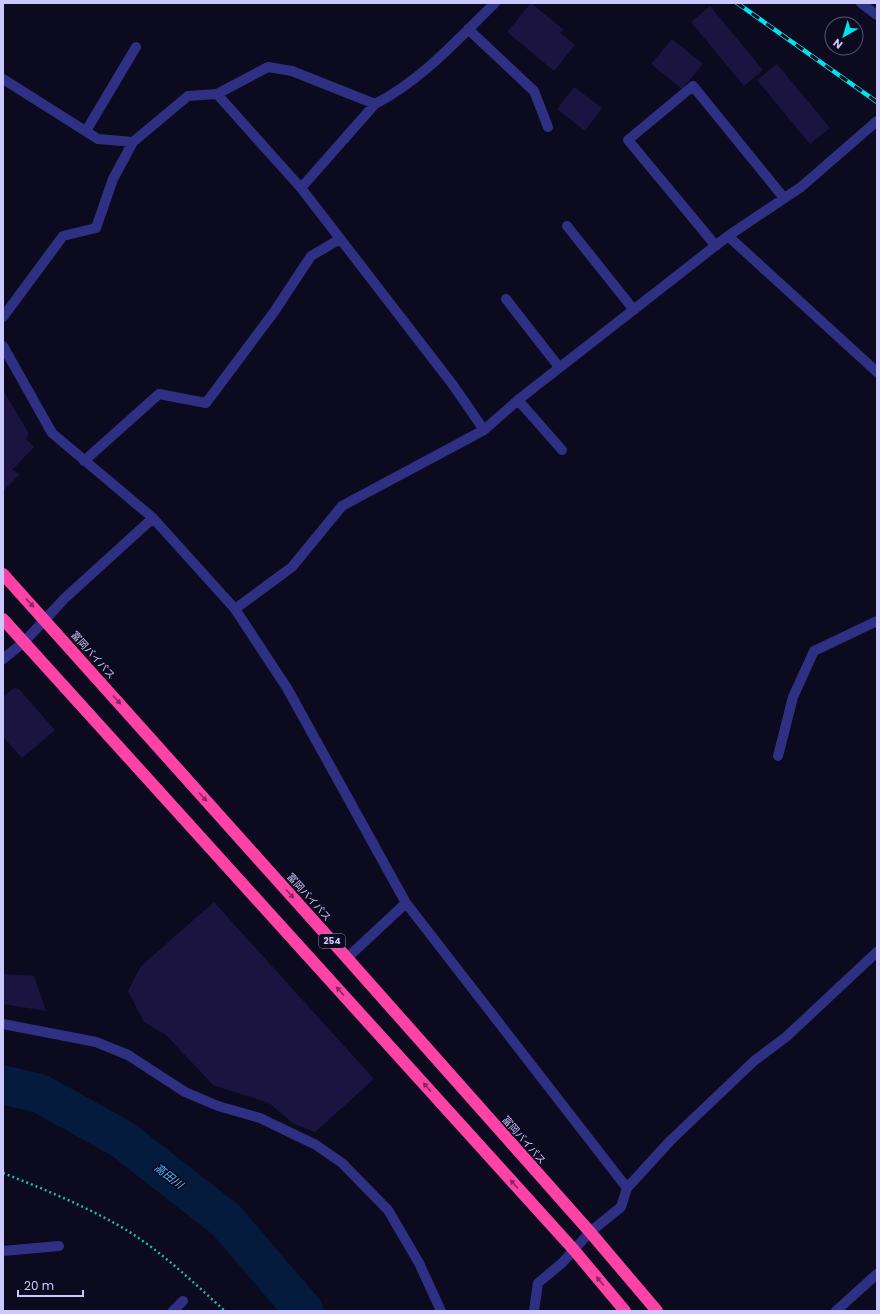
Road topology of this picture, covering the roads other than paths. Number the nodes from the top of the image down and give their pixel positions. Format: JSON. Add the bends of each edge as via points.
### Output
{"nodes":[{"id":1,"x":495,"y":3,"type":"edge"},
{"id":2,"x":861,"y":3,"type":"edge"},
{"id":3,"x":877,"y":15,"type":"edge"},
{"id":4,"x":468,"y":29,"type":"junction"},
{"id":5,"x":136,"y":47,"type":"dead end"},
{"id":6,"x":3,"y":79,"type":"edge"},
{"id":7,"x":217,"y":94,"type":"junction"},
{"id":8,"x":375,"y":104,"type":"junction"},
{"id":9,"x":877,"y":121,"type":"edge"},
{"id":10,"x":548,"y":127,"type":"dead end"},
{"id":11,"x":86,"y":131,"type":"junction"},
{"id":12,"x":132,"y":142,"type":"junction"},
{"id":13,"x":301,"y":188,"type":"junction"},
{"id":14,"x":784,"y":198,"type":"junction"},
{"id":15,"x":567,"y":226,"type":"dead end"},
{"id":16,"x":728,"y":236,"type":"junction"},
{"id":17,"x":340,"y":239,"type":"junction"},
{"id":18,"x":716,"y":246,"type":"junction"},
{"id":19,"x":506,"y":299,"type":"dead end"},
{"id":20,"x":634,"y":310,"type":"junction"},
{"id":21,"x":3,"y":317,"type":"edge"},
{"id":22,"x":3,"y":346,"type":"edge"},
{"id":23,"x":559,"y":367,"type":"junction"},
{"id":24,"x":877,"y":372,"type":"edge"},
{"id":25,"x":518,"y":400,"type":"junction"},
{"id":26,"x":484,"y":430,"type":"junction"},
{"id":27,"x":562,"y":450,"type":"dead end"},
{"id":28,"x":84,"y":461,"type":"junction"},
{"id":29,"x":153,"y":518,"type":"junction"},
{"id":30,"x":3,"y":574,"type":"edge"},
{"id":31,"x":235,"y":609,"type":"junction"},
{"id":32,"x":3,"y":619,"type":"edge"},
{"id":33,"x":45,"y":619,"type":"junction"},
{"id":34,"x":877,"y":621,"type":"edge"},
{"id":35,"x":24,"y":642,"type":"junction"},
{"id":36,"x":3,"y":659,"type":"edge"},
{"id":37,"x":778,"y":756,"type":"dead end"},
{"id":38,"x":406,"y":903,"type":"junction"},
{"id":39,"x":877,"y":952,"type":"edge"},
{"id":40,"x":347,"y":958,"type":"junction"},
{"id":41,"x":3,"y":1024,"type":"edge"},
{"id":42,"x":627,"y":1188,"type":"junction"},
{"id":43,"x":590,"y":1232,"type":"junction"},
{"id":44,"x":59,"y":1246,"type":"dead end"},
{"id":45,"x":574,"y":1250,"type":"junction"},
{"id":46,"x":3,"y":1251,"type":"edge"},
{"id":47,"x":877,"y":1274,"type":"edge"},
{"id":48,"x":183,"y":1302,"type":"dead end"},
{"id":49,"x":173,"y":1311,"type":"edge"},
{"id":50,"x":441,"y":1311,"type":"edge"},
{"id":51,"x":534,"y":1311,"type":"edge"},
{"id":52,"x":625,"y":1311,"type":"edge"},
{"id":53,"x":657,"y":1311,"type":"edge"},
{"id":54,"x":836,"y":1311,"type":"edge"}],
"edges":[{"from":1,"to":4,"type":"street"},
{"from":2,"to":3,"type":"street"},
{"from":4,"to":8,"type":"street","via":[[423,72]]},
{"from":4,"to":10,"type":"street","via":[[534,91]]},
{"from":5,"to":11,"type":"street"},
{"from":6,"to":11,"type":"street"},
{"from":7,"to":8,"type":"street","via":[[268,67],[292,71]]},
{"from":7,"to":12,"type":"street","via":[[188,96]]},
{"from":7,"to":13,"type":"street"},
{"from":8,"to":13,"type":"street"},
{"from":9,"to":14,"type":"street","via":[[801,187]]},
{"from":11,"to":12,"type":"street","via":[[98,139]]},
{"from":12,"to":21,"type":"street","via":[[113,179],[96,228],[63,236]]},
{"from":13,"to":17,"type":"street"},
{"from":14,"to":16,"type":"street"},
{"from":14,"to":18,"type":"street","via":[[693,86],[628,140]]},
{"from":15,"to":20,"type":"street"},
{"from":16,"to":18,"type":"street"},
{"from":16,"to":24,"type":"street"},
{"from":17,"to":26,"type":"street","via":[[453,385]]},
{"from":17,"to":28,"type":"street","via":[[311,256],[274,312],[206,402],[160,394]]},
{"from":18,"to":20,"type":"street"},
{"from":19,"to":23,"type":"street"},
{"from":20,"to":23,"type":"street"},
{"from":22,"to":28,"type":"street","via":[[52,434]]},
{"from":23,"to":25,"type":"street"},
{"from":25,"to":26,"type":"street"},
{"from":25,"to":27,"type":"street"},
{"from":26,"to":31,"type":"street","via":[[342,506],[292,567]]},
{"from":28,"to":29,"type":"street"},
{"from":29,"to":31,"type":"street"},
{"from":29,"to":33,"type":"street"},
{"from":30,"to":33,"type":"highway","name":"富岡バイパス","number":"254","one_way":true},
{"from":31,"to":38,"type":"street","via":[[287,688]]},
{"from":32,"to":35,"type":"highway","number":"254"},
{"from":33,"to":35,"type":"street"},
{"from":33,"to":40,"type":"highway","name":"富岡バイパス","number":"254","one_way":true},
{"from":34,"to":37,"type":"street","via":[[814,651],[793,697]]},
{"from":35,"to":36,"type":"street"},
{"from":45,"to":35,"type":"highway","number":"254","one_way":true},
{"from":38,"to":40,"type":"street"},
{"from":38,"to":42,"type":"street"},
{"from":39,"to":42,"type":"street","via":[[786,1037],[754,1061],[670,1141]]},
{"from":40,"to":43,"type":"highway","name":"富岡バイパス","number":"254"},
{"from":41,"to":50,"type":"street","via":[[96,1042],[128,1055],[184,1092],[218,1106],[260,1118],[316,1145],[342,1163],[388,1210],[419,1263]]},
{"from":42,"to":43,"type":"street","via":[[621,1207]]},
{"from":43,"to":45,"type":"street"},
{"from":43,"to":53,"type":"highway","name":"富岡バイパス","number":"254"},
{"from":44,"to":46,"type":"street"},
{"from":45,"to":51,"type":"street","via":[[538,1283]]},
{"from":52,"to":45,"type":"highway","number":"254","one_way":true},
{"from":47,"to":54,"type":"street"},
{"from":48,"to":49,"type":"street"}]}
